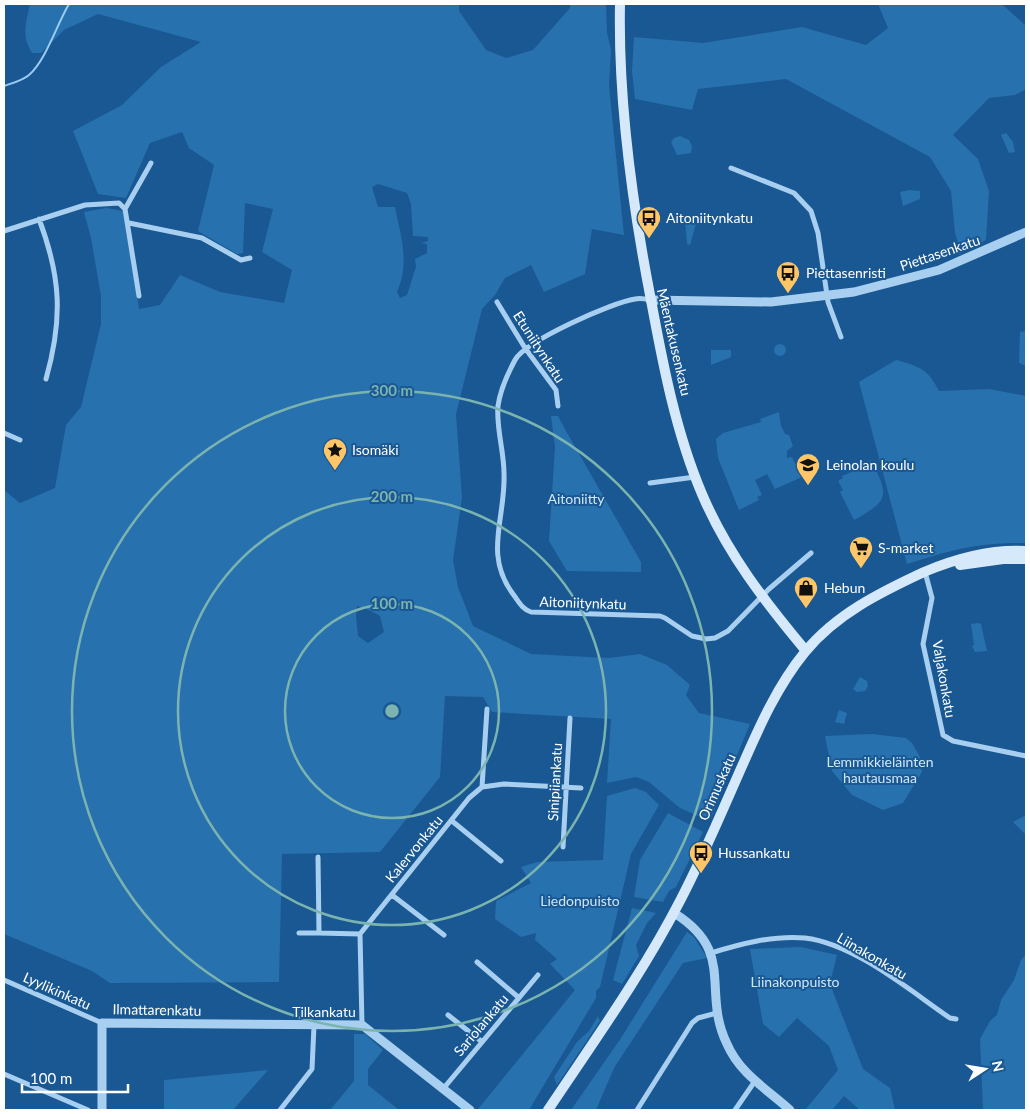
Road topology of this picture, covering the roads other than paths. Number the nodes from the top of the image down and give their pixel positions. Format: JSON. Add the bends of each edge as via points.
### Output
{"nodes":[{"id":1,"x":620,"y":4,"type":"edge"},
{"id":2,"x":151,"y":163,"type":"dead end"},
{"id":3,"x":731,"y":168,"type":"dead end"},
{"id":4,"x":125,"y":209,"type":"junction"},
{"id":5,"x":39,"y":219,"type":"junction"},
{"id":6,"x":129,"y":223,"type":"junction"},
{"id":7,"x":4,"y":231,"type":"edge"},
{"id":8,"x":1026,"y":232,"type":"edge"},
{"id":9,"x":250,"y":258,"type":"dead end"},
{"id":10,"x":139,"y":296,"type":"dead end"},
{"id":11,"x":827,"y":296,"type":"junction"},
{"id":12,"x":650,"y":300,"type":"junction"},
{"id":13,"x":497,"y":302,"type":"dead end"},
{"id":14,"x":841,"y":337,"type":"dead end"},
{"id":15,"x":525,"y":348,"type":"junction"},
{"id":16,"x":46,"y":379,"type":"dead end"},
{"id":17,"x":558,"y":406,"type":"dead end"},
{"id":18,"x":4,"y":433,"type":"edge"},
{"id":19,"x":20,"y":440,"type":"dead end"},
{"id":20,"x":695,"y":477,"type":"junction"},
{"id":21,"x":650,"y":483,"type":"dead end"},
{"id":22,"x":1026,"y":551,"type":"edge"},
{"id":23,"x":811,"y":553,"type":"dead end"},
{"id":24,"x":1026,"y":559,"type":"edge"},
{"id":25,"x":925,"y":572,"type":"junction"},
{"id":26,"x":762,"y":596,"type":"junction"},
{"id":27,"x":806,"y":651,"type":"junction"},
{"id":28,"x":486,"y":709,"type":"dead end"},
{"id":29,"x":570,"y":718,"type":"dead end"},
{"id":30,"x":1026,"y":756,"type":"edge"},
{"id":31,"x":482,"y":787,"type":"junction"},
{"id":32,"x":567,"y":787,"type":"junction"},
{"id":33,"x":581,"y":788,"type":"dead end"},
{"id":34,"x":452,"y":820,"type":"junction"},
{"id":35,"x":564,"y":848,"type":"dead end"},
{"id":36,"x":318,"y":857,"type":"dead end"},
{"id":37,"x":501,"y":861,"type":"dead end"},
{"id":38,"x":392,"y":895,"type":"junction"},
{"id":39,"x":674,"y":913,"type":"junction"},
{"id":40,"x":299,"y":933,"type":"dead end"},
{"id":41,"x":319,"y":933,"type":"junction"},
{"id":42,"x":360,"y":934,"type":"junction"},
{"id":43,"x":444,"y":936,"type":"dead end"},
{"id":44,"x":711,"y":954,"type":"junction"},
{"id":45,"x":477,"y":962,"type":"dead end"},
{"id":46,"x":538,"y":975,"type":"dead end"},
{"id":47,"x":4,"y":980,"type":"edge"},
{"id":48,"x":518,"y":997,"type":"junction"},
{"id":49,"x":717,"y":1013,"type":"junction"},
{"id":50,"x":448,"y":1015,"type":"dead end"},
{"id":51,"x":956,"y":1019,"type":"dead end"},
{"id":52,"x":102,"y":1023,"type":"junction"},
{"id":53,"x":209,"y":1025,"type":"joint"},
{"id":54,"x":362,"y":1025,"type":"junction"},
{"id":55,"x":314,"y":1026,"type":"junction"},
{"id":56,"x":481,"y":1042,"type":"junction"},
{"id":57,"x":4,"y":1074,"type":"edge"},
{"id":58,"x":755,"y":1081,"type":"junction"},
{"id":59,"x":443,"y":1089,"type":"junction"},
{"id":60,"x":88,"y":1110,"type":"edge"},
{"id":61,"x":102,"y":1110,"type":"edge"},
{"id":62,"x":280,"y":1110,"type":"edge"},
{"id":63,"x":470,"y":1110,"type":"edge"},
{"id":64,"x":548,"y":1110,"type":"edge"},
{"id":65,"x":637,"y":1110,"type":"edge"},
{"id":66,"x":735,"y":1110,"type":"edge"},
{"id":67,"x":790,"y":1110,"type":"edge"}],
"edges":[{"from":1,"to":12,"type":"main road","name":"Mäentakusenkatu","via":[[620,65],[632,193]]},
{"from":2,"to":4,"type":"street"},
{"from":3,"to":11,"type":"street","via":[[787,190],[806,203],[815,219]]},
{"from":4,"to":5,"type":"street","via":[[119,203],[97,203]]},
{"from":4,"to":6,"type":"street"},
{"from":5,"to":7,"type":"street"},
{"from":5,"to":16,"type":"street","via":[[54,263],[58,306],[56,334]]},
{"from":6,"to":9,"type":"street","via":[[202,238],[241,260]]},
{"from":6,"to":10,"type":"street"},
{"from":8,"to":11,"type":"street","name":"Piettasenkatu","via":[[939,270],[883,286]]},
{"from":11,"to":12,"type":"street","name":"Piettasenkatu","via":[[739,303]]},
{"from":11,"to":14,"type":"street"},
{"from":12,"to":15,"type":"street","name":"Aitoniitynkatu","via":[[636,299],[596,312]]},
{"from":12,"to":20,"type":"main road","name":"Mäentakusenkatu","via":[[679,426]]},
{"from":13,"to":15,"type":"street","name":"Etuniitynkatu"},
{"from":15,"to":17,"type":"street","name":"Etuniitynkatu","via":[[556,390]]},
{"from":15,"to":26,"type":"street","name":"Aitoniitynkatu","via":[[516,358],[499,397],[505,475],[496,547],[503,578],[524,610],[660,616],[692,636],[706,639],[728,631]]},
{"from":18,"to":19,"type":"street"},
{"from":20,"to":21,"type":"street"},
{"from":20,"to":26,"type":"main road","name":"Mäentakusenkatu","via":[[734,555]]},
{"from":22,"to":25,"type":"main road","name":"Orimuskatu","via":[[989,552],[940,564]]},
{"from":23,"to":26,"type":"street"},
{"from":24,"to":25,"type":"main road","name":"Orimuskatu","via":[[979,562]]},
{"from":25,"to":27,"type":"main road","name":"Orimuskatu","via":[[873,598],[834,624]]},
{"from":25,"to":30,"type":"street","name":"Valjakonkatu","via":[[932,598],[923,644],[943,735],[953,741]]},
{"from":26,"to":27,"type":"main road","name":"Mäentakusenkatu"},
{"from":27,"to":39,"type":"main road","name":"Orimuskatu","via":[[788,675],[760,726]]},
{"from":28,"to":31,"type":"street"},
{"from":29,"to":32,"type":"street","name":"Sinipiiankatu"},
{"from":31,"to":32,"type":"street","via":[[504,784]]},
{"from":31,"to":34,"type":"street","name":"Kalervonkatu"},
{"from":32,"to":33,"type":"street"},
{"from":32,"to":35,"type":"street","name":"Sinipiiankatu"},
{"from":34,"to":37,"type":"street"},
{"from":34,"to":38,"type":"street","name":"Kalervonkatu"},
{"from":36,"to":41,"type":"street"},
{"from":38,"to":42,"type":"street","name":"Kalervonkatu"},
{"from":38,"to":43,"type":"street"},
{"from":39,"to":44,"type":"street","via":[[696,929]]},
{"from":39,"to":64,"type":"main road","name":"Orimuskatu","via":[[646,964]]},
{"from":40,"to":41,"type":"street"},
{"from":41,"to":42,"type":"street"},
{"from":42,"to":54,"type":"street"},
{"from":44,"to":49,"type":"street","via":[[716,975]]},
{"from":44,"to":51,"type":"street","name":"Liinakonkatu","via":[[749,943],[782,939],[804,938],[832,944]]},
{"from":45,"to":48,"type":"street"},
{"from":46,"to":48,"type":"street","name":"Sariolankatu"},
{"from":47,"to":52,"type":"street","name":"Lyylikinkatu"},
{"from":48,"to":56,"type":"street","name":"Sariolankatu"},
{"from":49,"to":58,"type":"street","via":[[732,1055]]},
{"from":49,"to":65,"type":"street","via":[[692,1023]]},
{"from":50,"to":56,"type":"street"},
{"from":52,"to":53,"type":"street","name":"Ilmattarenkatu"},
{"from":52,"to":61,"type":"street","name":"Ilmattarenkatu"},
{"from":53,"to":55,"type":"street","name":"Tilkankatu"},
{"from":54,"to":55,"type":"street","name":"Tilkankatu"},
{"from":54,"to":59,"type":"street","name":"Tilkankatu"},
{"from":55,"to":62,"type":"street","via":[[312,1069]]},
{"from":56,"to":59,"type":"street","name":"Sariolankatu"},
{"from":57,"to":60,"type":"street"},
{"from":58,"to":66,"type":"street"},
{"from":58,"to":67,"type":"street"},
{"from":59,"to":63,"type":"street","name":"Tilkankatu"}]}
